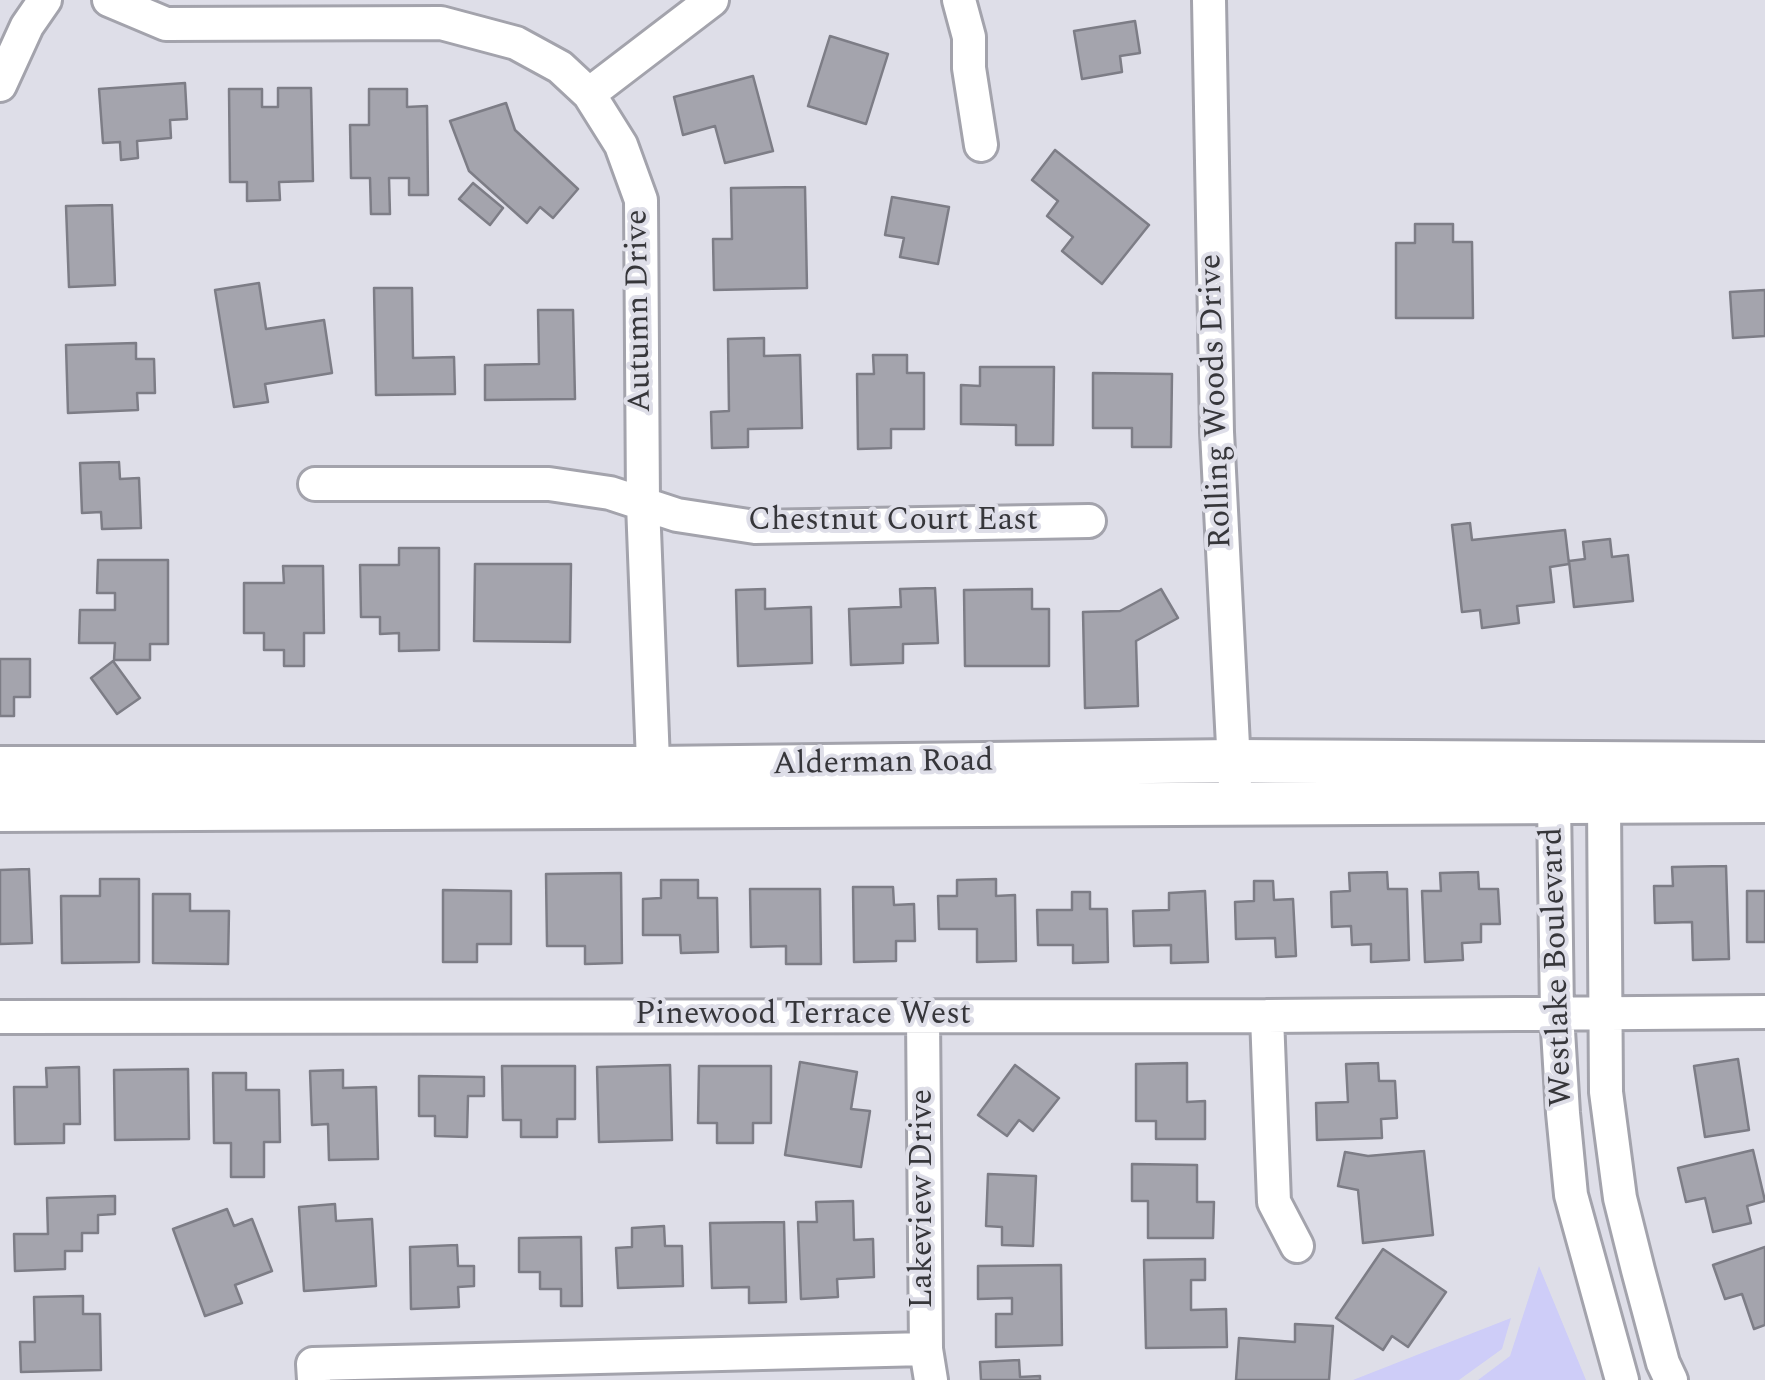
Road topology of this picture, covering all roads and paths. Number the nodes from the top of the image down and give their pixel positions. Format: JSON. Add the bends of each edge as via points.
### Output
{"nodes":[{"id":1,"x":46,"y":0,"type":"edge"},
{"id":2,"x":108,"y":0,"type":"edge"},
{"id":3,"x":712,"y":0,"type":"edge"},
{"id":4,"x":959,"y":0,"type":"edge"},
{"id":5,"x":1209,"y":0,"type":"edge"},
{"id":6,"x":0,"y":85,"type":"edge"},
{"id":7,"x":589,"y":94,"type":"junction"},
{"id":8,"x":980,"y":145,"type":"dead end"},
{"id":9,"x":315,"y":484,"type":"dead end"},
{"id":10,"x":644,"y":504,"type":"junction"},
{"id":11,"x":1088,"y":521,"type":"dead end"},
{"id":12,"x":1765,"y":764,"type":"edge"},
{"id":13,"x":0,"y":768,"type":"edge"},
{"id":14,"x":1235,"y":781,"type":"junction"},
{"id":15,"x":1594,"y":784,"type":"junction"},
{"id":16,"x":654,"y":788,"type":"junction"},
{"id":17,"x":1554,"y":802,"type":"junction"},
{"id":18,"x":1765,"y":802,"type":"edge"},
{"id":19,"x":0,"y":810,"type":"edge"},
{"id":20,"x":1605,"y":1011,"type":"junction"},
{"id":21,"x":1765,"y":1012,"type":"edge"},
{"id":22,"x":1558,"y":1014,"type":"junction"},
{"id":23,"x":1267,"y":1016,"type":"junction"},
{"id":24,"x":0,"y":1017,"type":"edge"},
{"id":25,"x":923,"y":1017,"type":"junction"},
{"id":26,"x":1297,"y":1246,"type":"dead end"},
{"id":27,"x":928,"y":1364,"type":"edge"},
{"id":28,"x":314,"y":1380,"type":"edge"},
{"id":29,"x":1622,"y":1380,"type":"edge"},
{"id":30,"x":1672,"y":1380,"type":"edge"}],
"edges":[{"from":1,"to":6,"type":"street"},
{"from":2,"to":7,"type":"street","name":"Autumn Drive","via":[[166,24],[441,24],[516,43],[560,67]]},
{"from":3,"to":7,"type":"street"},
{"from":4,"to":8,"type":"street"},
{"from":5,"to":14,"type":"street","name":"Rolling Woods Drive","via":[[1217,432]]},
{"from":7,"to":10,"type":"street","name":"Autumn Drive","via":[[621,145],[641,200]]},
{"from":9,"to":10,"type":"street","name":"Chestnut Court East","via":[[549,484]]},
{"from":10,"to":11,"type":"street","name":"Chestnut Court East","via":[[755,528]]},
{"from":10,"to":16,"type":"street"},
{"from":12,"to":15,"type":"main road","name":"Alderman Road"},
{"from":13,"to":16,"type":"main road","name":"Alderman Road"},
{"from":14,"to":15,"type":"main road","name":"Alderman Road"},
{"from":14,"to":16,"type":"main road","name":"Alderman Road"},
{"from":14,"to":17,"type":"main road","name":"Alderman Road"},
{"from":15,"to":17,"type":"main road","name":"Alderman Road"},
{"from":15,"to":18,"type":"main road","name":"Alderman Road"},
{"from":15,"to":20,"type":"street","name":"Westlake Boulevard"},
{"from":16,"to":19,"type":"main road","name":"Alderman Road"},
{"from":17,"to":22,"type":"street","name":"Westlake Boulevard"},
{"from":20,"to":21,"type":"street","name":"Pinewood Terrace West"},
{"from":20,"to":22,"type":"street","name":"Pinewood Terrace West"},
{"from":20,"to":30,"type":"street","name":"Westlake Boulevard","via":[[1606,1092],[1620,1198]]},
{"from":22,"to":23,"type":"street","name":"Pinewood Terrace West"},
{"from":22,"to":29,"type":"street","name":"Westlake Boulevard","via":[[1572,1195]]},
{"from":23,"to":25,"type":"street","name":"Pinewood Terrace West"},
{"from":23,"to":26,"type":"street","via":[[1274,1202]]},
{"from":24,"to":25,"type":"street","name":"Pinewood Terrace West"},
{"from":25,"to":27,"type":"street","name":"Lakeview Drive"},
{"from":27,"to":28,"type":"street","via":[[313,1364]]}]}
